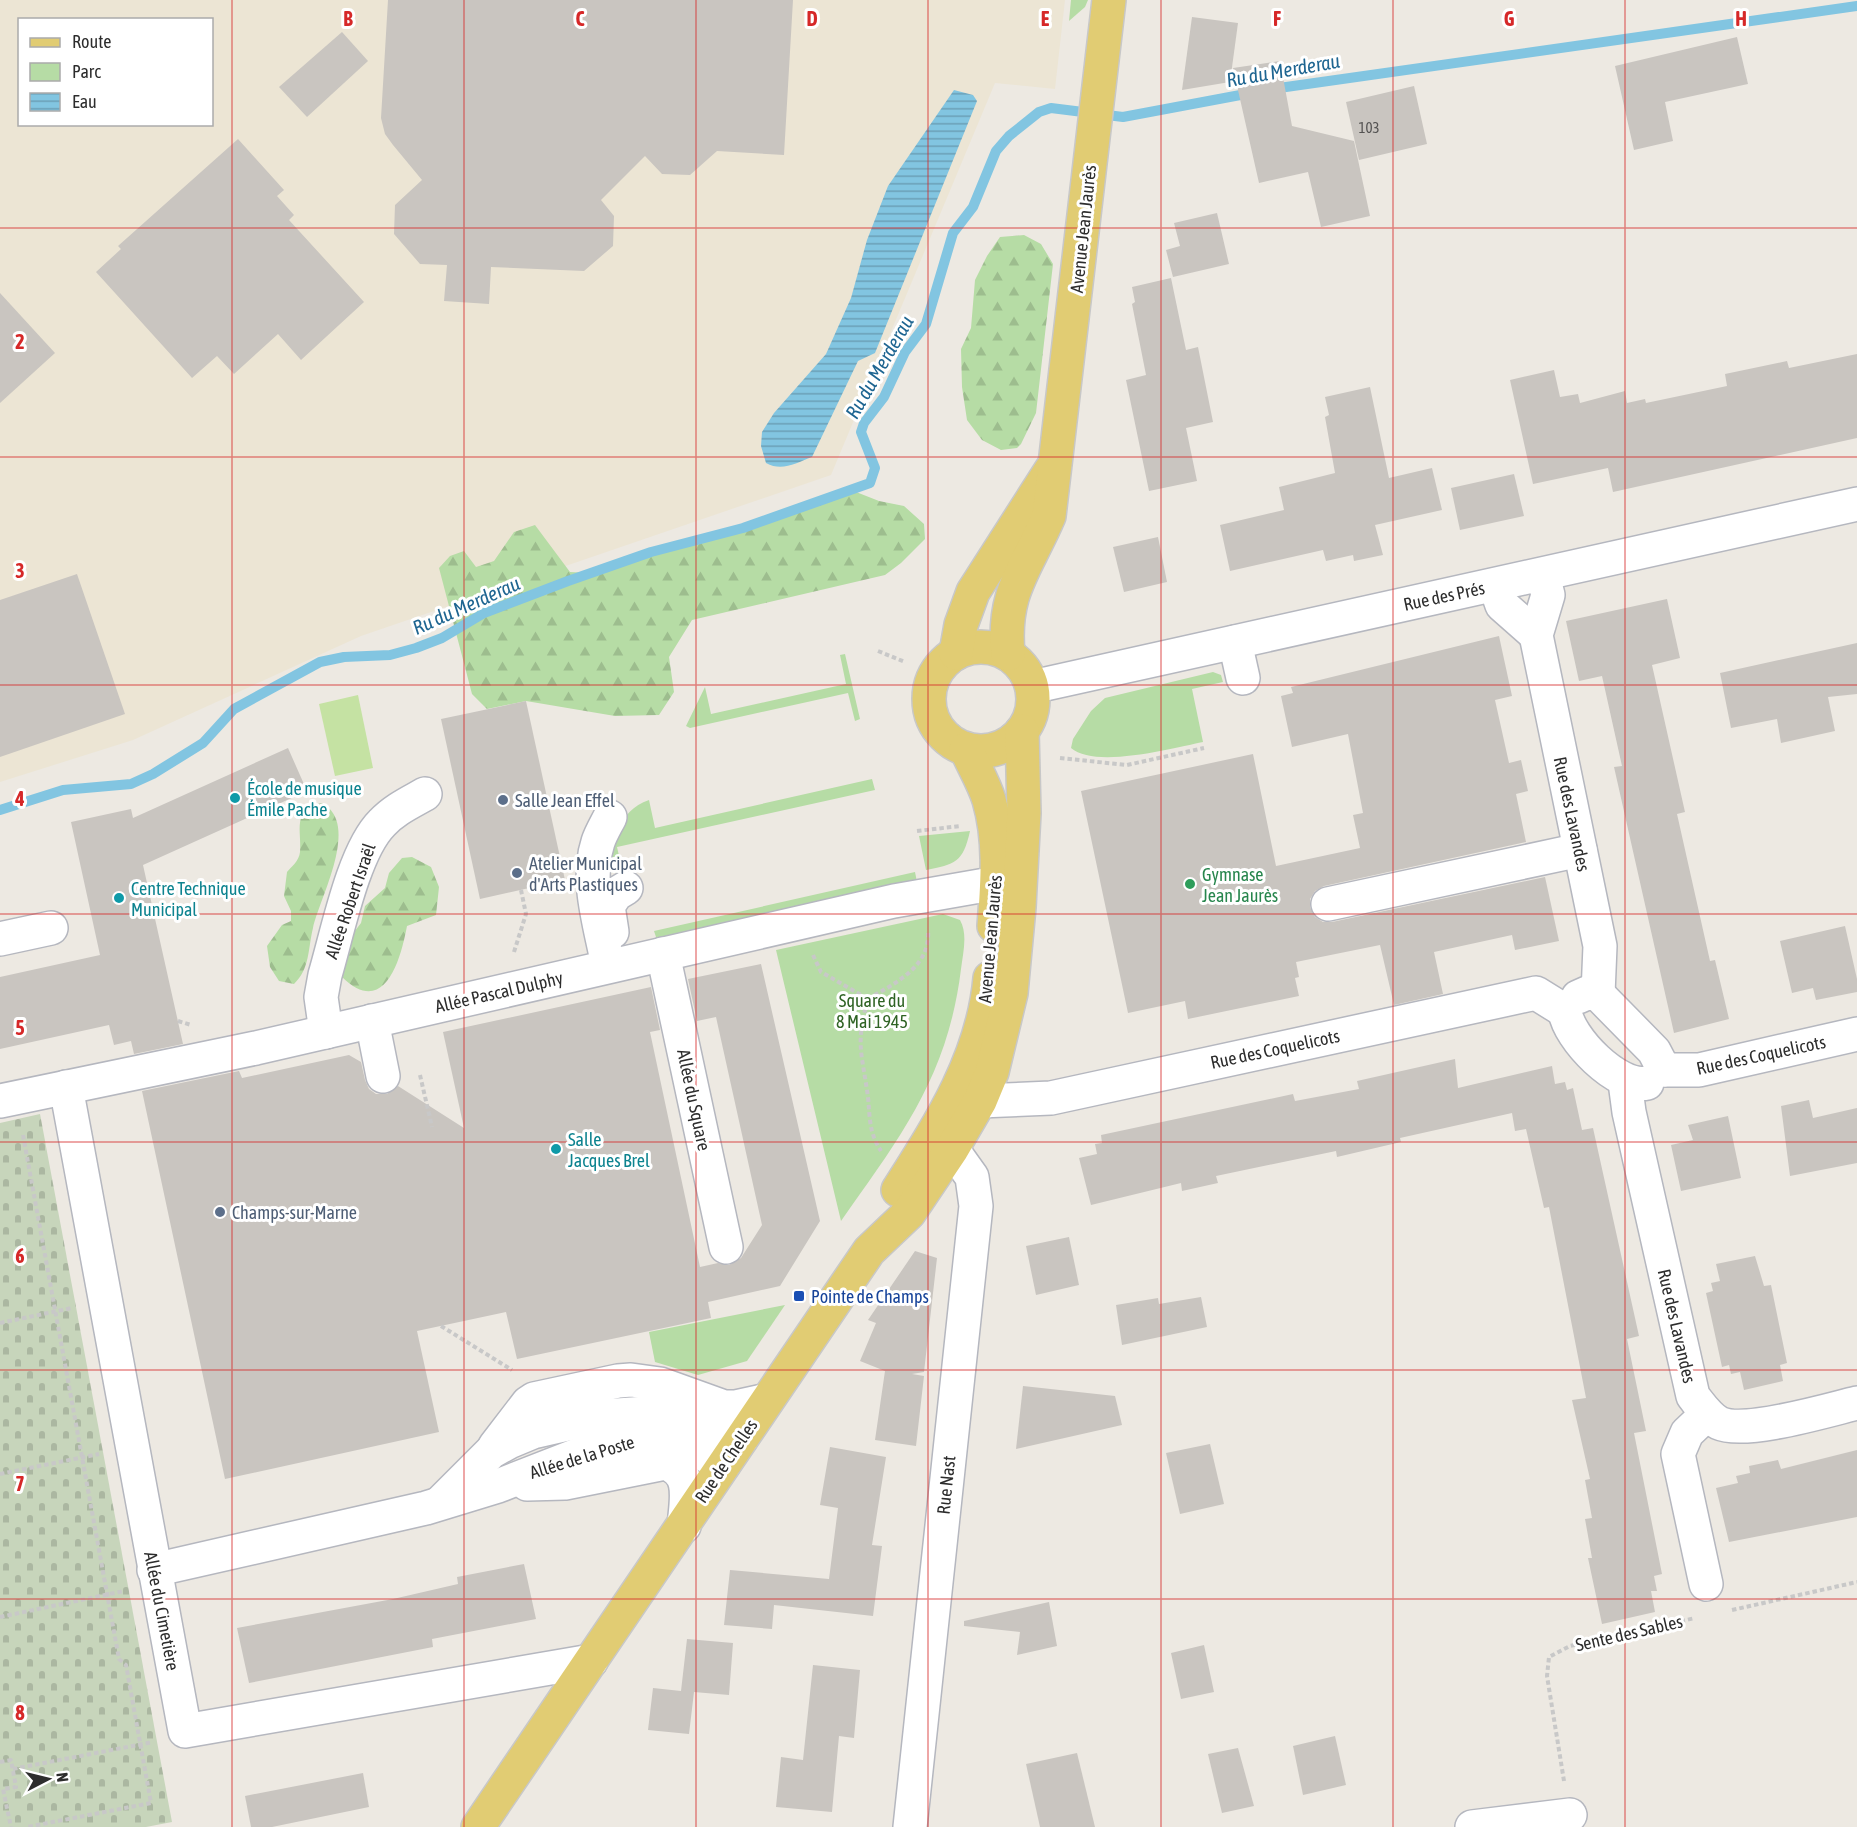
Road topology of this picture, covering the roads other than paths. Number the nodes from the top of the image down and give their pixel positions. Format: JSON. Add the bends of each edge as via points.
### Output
{"nodes":[{"id":1,"x":1109,"y":0,"type":"edge"},
{"id":2,"x":1058,"y":458,"type":"junction"},
{"id":3,"x":1857,"y":504,"type":"edge"},
{"id":4,"x":1543,"y":575,"type":"junction"},
{"id":5,"x":1495,"y":585,"type":"junction"},
{"id":6,"x":1536,"y":635,"type":"junction"},
{"id":7,"x":1235,"y":642,"type":"junction"},
{"id":8,"x":956,"y":653,"type":"junction"},
{"id":9,"x":1008,"y":654,"type":"junction"},
{"id":10,"x":1244,"y":678,"type":"dead end"},
{"id":11,"x":1032,"y":687,"type":"junction"},
{"id":12,"x":1022,"y":731,"type":"junction"},
{"id":13,"x":966,"y":749,"type":"junction"},
{"id":14,"x":425,"y":794,"type":"dead end"},
{"id":15,"x":610,"y":817,"type":"dead end"},
{"id":16,"x":1580,"y":850,"type":"junction"},
{"id":17,"x":997,"y":883,"type":"junction"},
{"id":18,"x":626,"y":888,"type":"dead end"},
{"id":19,"x":1328,"y":904,"type":"dead end"},
{"id":20,"x":51,"y":928,"type":"dead end"},
{"id":21,"x":0,"y":939,"type":"edge"},
{"id":22,"x":663,"y":954,"type":"junction"},
{"id":23,"x":614,"y":965,"type":"junction"},
{"id":24,"x":1598,"y":994,"type":"junction"},
{"id":25,"x":1564,"y":1011,"type":"junction"},
{"id":26,"x":372,"y":1021,"type":"junction"},
{"id":27,"x":326,"y":1032,"type":"junction"},
{"id":28,"x":1857,"y":1034,"type":"edge"},
{"id":29,"x":1664,"y":1070,"type":"junction"},
{"id":30,"x":383,"y":1076,"type":"dead end"},
{"id":31,"x":1626,"y":1082,"type":"junction"},
{"id":32,"x":66,"y":1087,"type":"junction"},
{"id":33,"x":0,"y":1101,"type":"edge"},
{"id":34,"x":980,"y":1101,"type":"junction"},
{"id":35,"x":952,"y":1149,"type":"junction"},
{"id":36,"x":726,"y":1247,"type":"dead end"},
{"id":37,"x":869,"y":1251,"type":"junction"},
{"id":38,"x":767,"y":1400,"type":"junction"},
{"id":39,"x":1857,"y":1403,"type":"edge"},
{"id":40,"x":1707,"y":1414,"type":"junction"},
{"id":41,"x":733,"y":1451,"type":"junction"},
{"id":42,"x":491,"y":1452,"type":"junction"},
{"id":43,"x":498,"y":1486,"type":"junction"},
{"id":44,"x":438,"y":1504,"type":"junction"},
{"id":45,"x":684,"y":1526,"type":"junction"},
{"id":46,"x":154,"y":1570,"type":"junction"},
{"id":47,"x":1706,"y":1584,"type":"dead end"},
{"id":48,"x":591,"y":1661,"type":"junction"},
{"id":49,"x":1570,"y":1815,"type":"road end"},
{"id":50,"x":478,"y":1827,"type":"edge"},
{"id":51,"x":910,"y":1827,"type":"edge"},
{"id":52,"x":1472,"y":1827,"type":"edge"}],
"edges":[{"from":1,"to":2,"type":"main road","name":"Avenue Jean Jaurès"},
{"from":2,"to":8,"type":"main road","name":"Avenue Jean Jaurès","via":[[973,592]]},
{"from":2,"to":9,"type":"main road","name":"Avenue Jean Jaurès","via":[[1049,516],[1014,585],[1007,609]]},
{"from":3,"to":4,"type":"street","name":"Rue des Prés"},
{"from":4,"to":5,"type":"street","name":"Rue des Prés"},
{"from":4,"to":6,"type":"street","name":"Rue des Lavandes","via":[[1548,595]]},
{"from":5,"to":6,"type":"street","via":[[1502,605]]},
{"from":5,"to":7,"type":"street","name":"Rue des Prés"},
{"from":6,"to":16,"type":"street","name":"Rue des Lavandes"},
{"from":7,"to":10,"type":"street"},
{"from":7,"to":11,"type":"street","name":"Rue des Prés"},
{"from":8,"to":9,"type":"main road","via":[[973,647]]},
{"from":8,"to":13,"type":"main road","via":[[942,664],[929,695],[938,728],[950,741]]},
{"from":9,"to":11,"type":"main road","via":[[1022,668]]},
{"from":11,"to":12,"type":"main road","via":[[1030,717]]},
{"from":12,"to":13,"type":"main road","via":[[997,749]]},
{"from":12,"to":34,"type":"main road","name":"Avenue Jean Jaurès","via":[[1024,813],[1011,993],[996,1061]]},
{"from":13,"to":17,"type":"main road","name":"Avenue Jean Jaurès","via":[[989,798],[995,824]]},
{"from":14,"to":27,"type":"street","name":"Allée Robert Israël","via":[[398,809],[367,843],[325,975],[321,997]]},
{"from":15,"to":23,"type":"street","via":[[598,842],[594,889]]},
{"from":16,"to":19,"type":"street"},
{"from":16,"to":24,"type":"street","name":"Rue des Lavandes","via":[[1600,946]]},
{"from":17,"to":22,"type":"street","name":"Allée Pascal Dulphy"},
{"from":17,"to":37,"type":"main road","name":"Avenue Jean Jaurès","via":[[990,983],[970,1060],[950,1107],[893,1198]]},
{"from":18,"to":23,"type":"street","via":[[608,906]]},
{"from":20,"to":21,"type":"street"},
{"from":22,"to":23,"type":"street","name":"Allée Pascal Dulphy"},
{"from":22,"to":36,"type":"street","name":"Allée du Square"},
{"from":23,"to":26,"type":"street","name":"Allée Pascal Dulphy"},
{"from":24,"to":25,"type":"street","via":[[1579,996]]},
{"from":24,"to":29,"type":"street","via":[[1654,1051]]},
{"from":25,"to":31,"type":"street","via":[[1572,1034]]},
{"from":25,"to":34,"type":"street","name":"Rue des Coquelicots","via":[[1536,993],[1051,1098]]},
{"from":26,"to":27,"type":"street","name":"Allée Pascal Dulphy"},
{"from":26,"to":30,"type":"street"},
{"from":27,"to":32,"type":"street","name":"Allée Pascal Dulphy"},
{"from":28,"to":29,"type":"street","name":"Rue des Coquelicots","via":[[1699,1070]]},
{"from":29,"to":31,"type":"street","via":[[1645,1084]]},
{"from":31,"to":40,"type":"street","name":"Rue des Lavandes","via":[[1629,1112],[1688,1379],[1693,1396]]},
{"from":32,"to":33,"type":"street","name":"Allée Pascal Dulphy"},
{"from":32,"to":46,"type":"street","name":"Allée du Cimetière"},
{"from":34,"to":35,"type":"main road","name":"Rue de Chelles"},
{"from":35,"to":37,"type":"main road","name":"Rue de Chelles","via":[[909,1213]]},
{"from":35,"to":51,"type":"street","name":"Rue Nast","via":[[972,1178],[976,1206]]},
{"from":37,"to":38,"type":"main road","name":"Rue de Chelles"},
{"from":38,"to":41,"type":"main road","name":"Rue de Chelles"},
{"from":38,"to":42,"type":"street","via":[[724,1407],[660,1384],[618,1381],[534,1399]]},
{"from":39,"to":40,"type":"street","via":[[1759,1425],[1721,1424]]},
{"from":40,"to":47,"type":"street","via":[[1687,1433],[1678,1454]]},
{"from":41,"to":42,"type":"street","name":"Allée de la Poste","via":[[660,1416],[629,1412],[533,1432]]},
{"from":41,"to":43,"type":"street","name":"Allée de la Poste","via":[[658,1436],[577,1455]]},
{"from":41,"to":45,"type":"main road","name":"Rue de Chelles"},
{"from":42,"to":44,"type":"street","name":"Allée de la Poste"},
{"from":43,"to":44,"type":"street","name":"Allée de la Poste"},
{"from":43,"to":45,"type":"street","via":[[565,1483],[665,1463],[683,1475],[687,1487]]},
{"from":44,"to":46,"type":"street","name":"Allée de la Poste"},
{"from":45,"to":48,"type":"main road","name":"Rue de Chelles"},
{"from":46,"to":48,"type":"street","name":"Allée du Cimetière","via":[[185,1731]]},
{"from":48,"to":50,"type":"main road","name":"Rue de Chelles"},
{"from":49,"to":52,"type":"street"}]}
